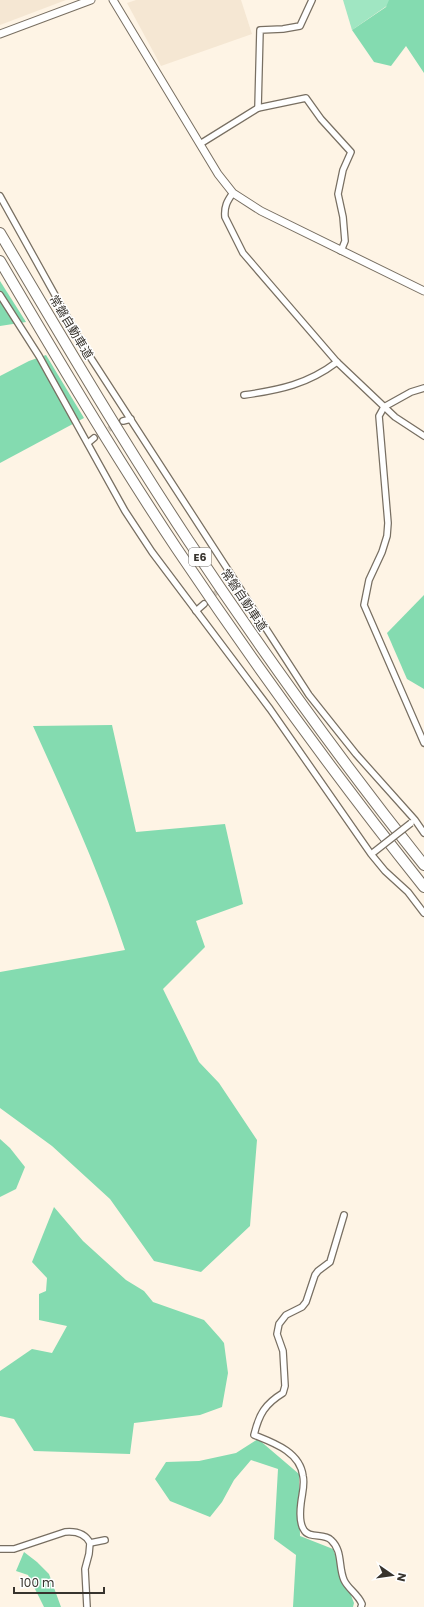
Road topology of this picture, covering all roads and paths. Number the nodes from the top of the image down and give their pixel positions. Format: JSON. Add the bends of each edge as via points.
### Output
{"nodes":[{"id":1,"x":91,"y":0,"type":"edge"},
{"id":2,"x":113,"y":0,"type":"edge"},
{"id":3,"x":312,"y":0,"type":"edge"},
{"id":4,"x":0,"y":34,"type":"edge"},
{"id":5,"x":258,"y":108,"type":"junction"},
{"id":6,"x":200,"y":144,"type":"junction"},
{"id":7,"x":233,"y":193,"type":"junction"},
{"id":8,"x":0,"y":196,"type":"edge"},
{"id":9,"x":0,"y":233,"type":"edge"},
{"id":10,"x":341,"y":251,"type":"junction"},
{"id":11,"x":0,"y":261,"type":"edge"},
{"id":12,"x":424,"y":291,"type":"edge"},
{"id":13,"x":0,"y":295,"type":"edge"},
{"id":14,"x":337,"y":362,"type":"junction"},
{"id":15,"x":424,"y":388,"type":"edge"},
{"id":16,"x":244,"y":396,"type":"dead end"},
{"id":17,"x":384,"y":407,"type":"junction"},
{"id":18,"x":131,"y":419,"type":"junction"},
{"id":19,"x":123,"y":422,"type":"tunnel mouth"},
{"id":20,"x":424,"y":436,"type":"edge"},
{"id":21,"x":94,"y":438,"type":"tunnel mouth"},
{"id":22,"x":88,"y":443,"type":"junction"},
{"id":23,"x":204,"y":604,"type":"tunnel mouth"},
{"id":24,"x":196,"y":611,"type":"junction"},
{"id":25,"x":424,"y":743,"type":"edge"},
{"id":26,"x":413,"y":822,"type":"junction"},
{"id":27,"x":424,"y":833,"type":"edge"},
{"id":28,"x":372,"y":853,"type":"junction"},
{"id":29,"x":424,"y":864,"type":"edge"},
{"id":30,"x":424,"y":886,"type":"edge"},
{"id":31,"x":424,"y":913,"type":"edge"},
{"id":32,"x":344,"y":1215,"type":"dead end"},
{"id":33,"x":105,"y":1540,"type":"dead end"},
{"id":34,"x":90,"y":1543,"type":"junction"},
{"id":35,"x":0,"y":1549,"type":"edge"},
{"id":36,"x":87,"y":1607,"type":"edge"},
{"id":37,"x":361,"y":1607,"type":"edge"}],
"edges":[{"from":1,"to":4,"type":"street"},
{"from":2,"to":6,"type":"street"},
{"from":3,"to":5,"type":"street","via":[[300,26],[260,30]]},
{"from":5,"to":6,"type":"street"},
{"from":5,"to":10,"type":"street","via":[[306,98],[321,119],[352,152],[343,170],[338,194],[344,235]]},
{"from":6,"to":7,"type":"street"},
{"from":7,"to":10,"type":"street","via":[[261,211]]},
{"from":7,"to":14,"type":"street","via":[[226,202],[225,217],[243,253]]},
{"from":8,"to":18,"type":"street","via":[[85,349]]},
{"from":9,"to":29,"type":"highway","name":"常磐自動車道","number":"E6","via":[[112,420],[191,545],[268,658]]},
{"from":10,"to":12,"type":"street"},
{"from":11,"to":30,"type":"highway","number":"E6","via":[[99,427],[176,548],[258,668]]},
{"from":13,"to":22,"type":"street","via":[[39,356]]},
{"from":14,"to":16,"type":"street","via":[[323,373],[296,385]]},
{"from":14,"to":17,"type":"street"},
{"from":15,"to":17,"type":"street"},
{"from":17,"to":20,"type":"street"},
{"from":17,"to":25,"type":"street","via":[[379,416],[379,429],[387,536],[369,580],[364,605]]},
{"from":18,"to":19,"type":"street"},
{"from":18,"to":26,"type":"street","via":[[231,580],[309,695]]},
{"from":21,"to":22,"type":"street"},
{"from":22,"to":24,"type":"street","via":[[125,512]]},
{"from":23,"to":24,"type":"street"},
{"from":24,"to":28,"type":"street","via":[[270,709]]},
{"from":26,"to":27,"type":"street"},
{"from":26,"to":28,"type":"street","bridge":true},
{"from":28,"to":31,"type":"street"},
{"from":32,"to":37,"type":"street","via":[[330,1262],[315,1275],[302,1307],[286,1315],[279,1324],[277,1334],[283,1351],[285,1386],[283,1393],[272,1400],[262,1412],[254,1435],[280,1446],[301,1466],[304,1481],[300,1511],[303,1529],[307,1534],[329,1538],[336,1545],[344,1581],[360,1598]]},
{"from":33,"to":34,"type":"street"},
{"from":34,"to":35,"type":"street","via":[[84,1534],[65,1532],[14,1549]]},
{"from":34,"to":36,"type":"street","via":[[85,1569]]}]}
